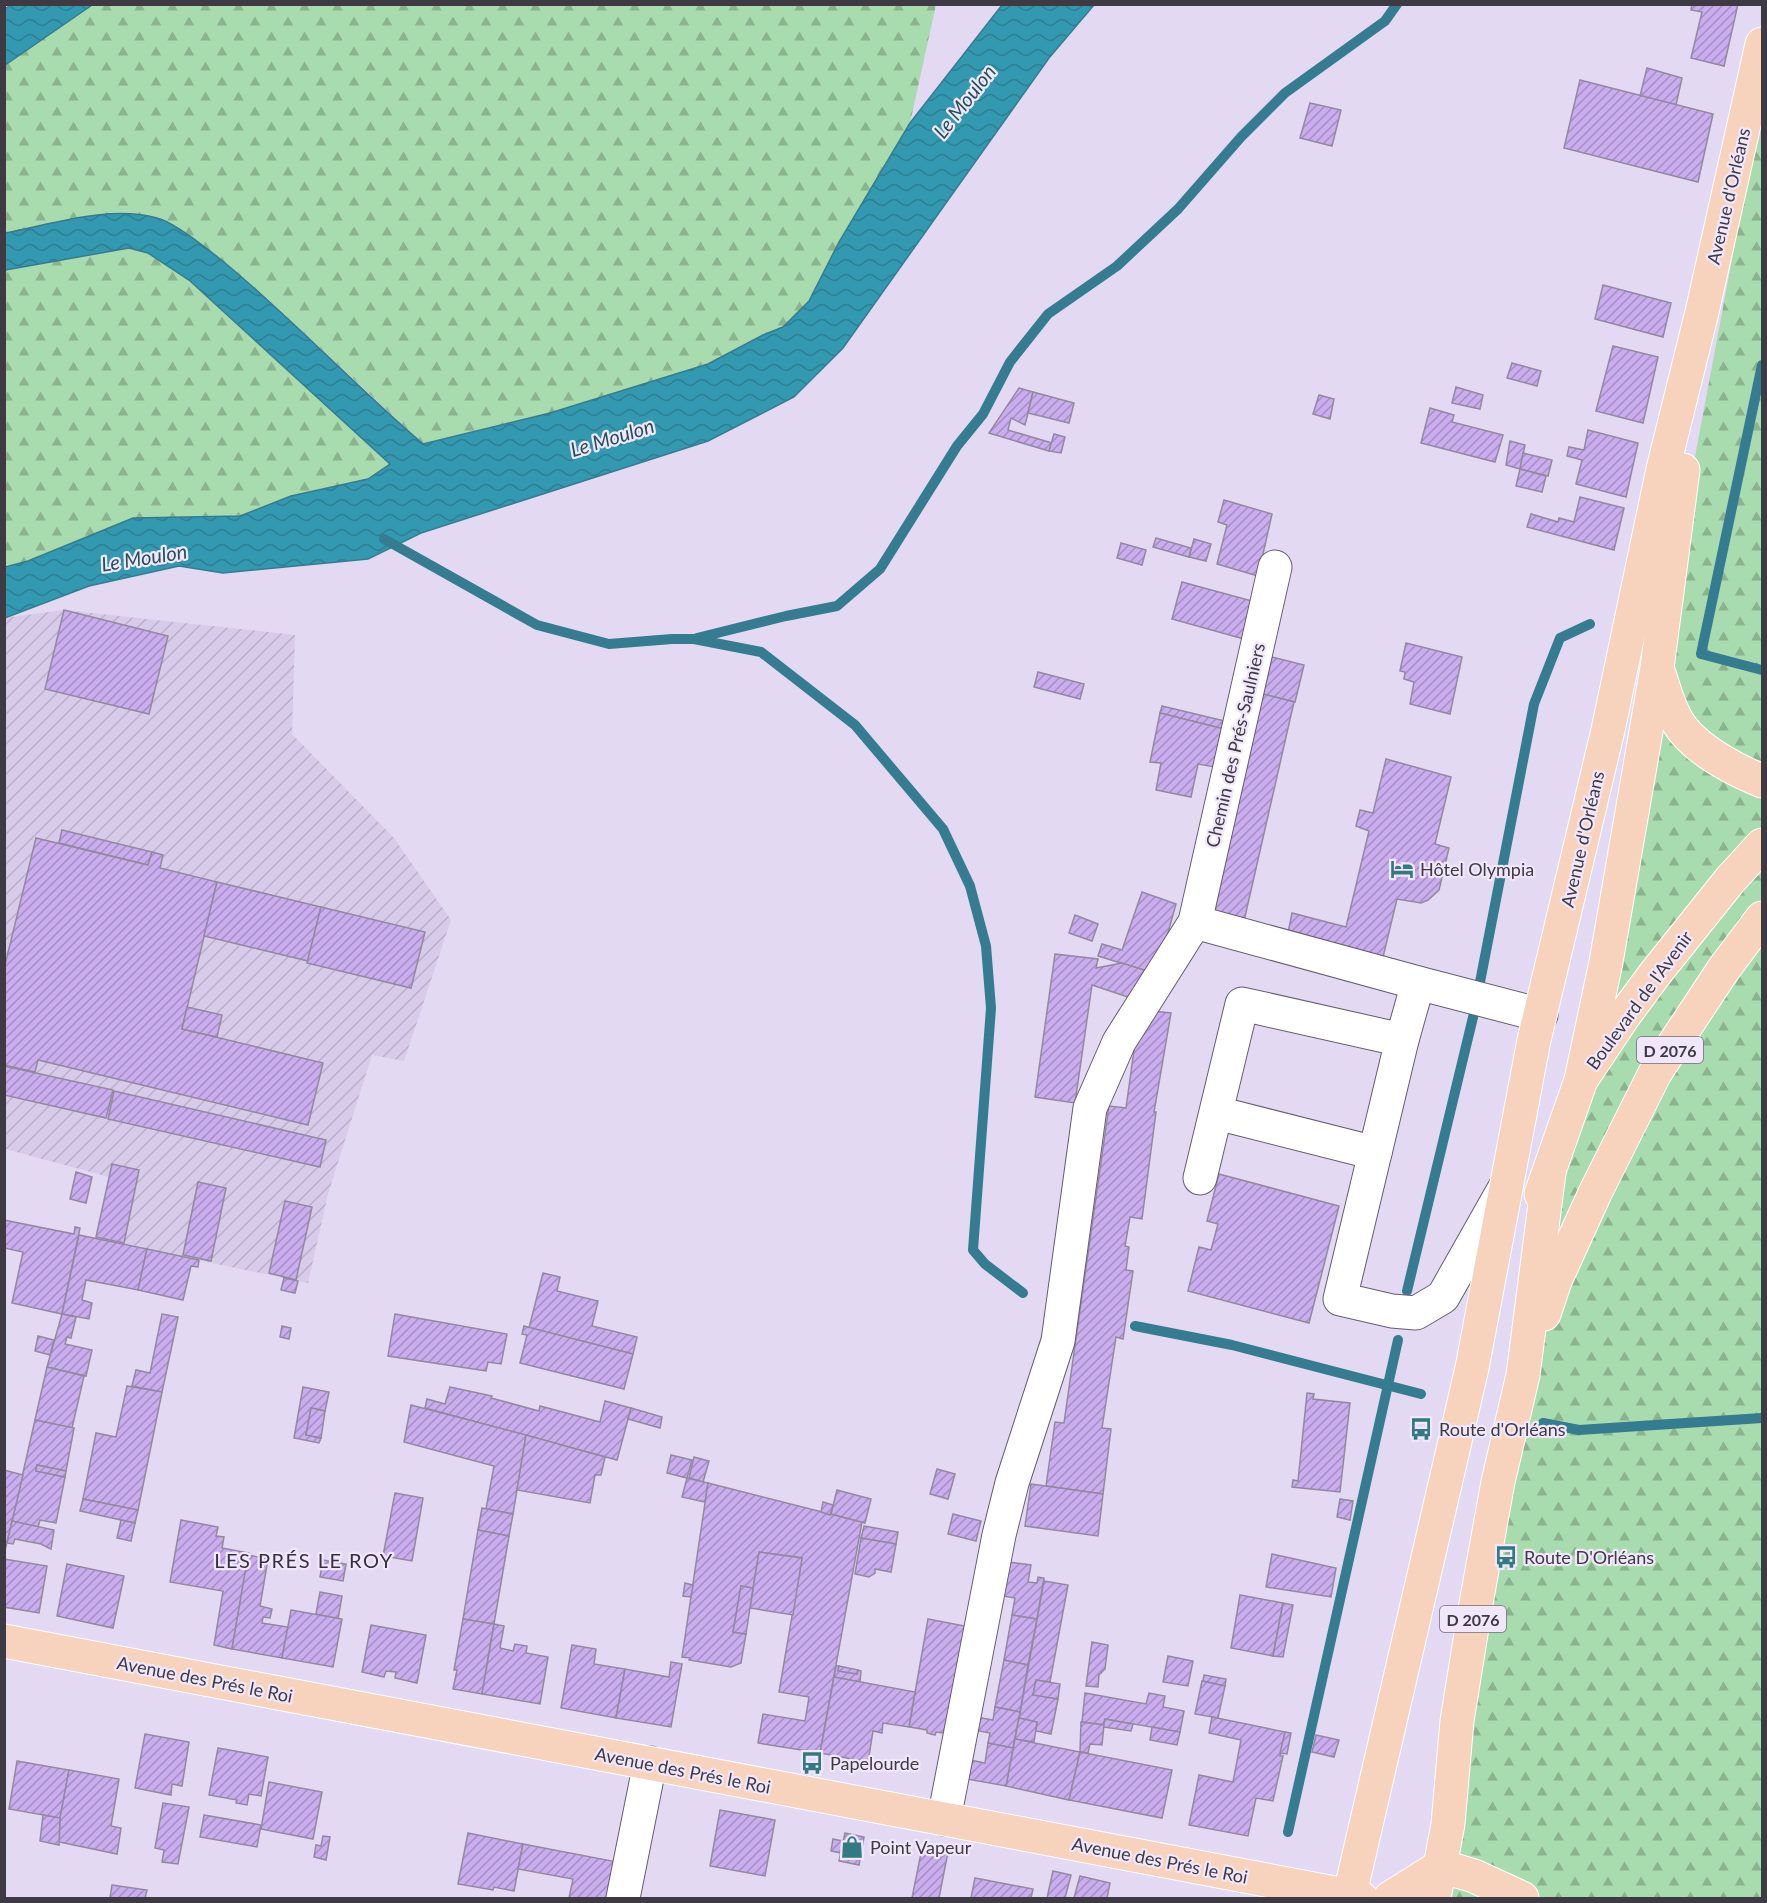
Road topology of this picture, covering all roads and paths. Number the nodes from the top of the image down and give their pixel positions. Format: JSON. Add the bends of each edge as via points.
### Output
{"nodes":[{"id":1,"x":1762,"y":44,"type":"edge"},
{"id":2,"x":1702,"y":312,"type":"junction"},
{"id":3,"x":1275,"y":567,"type":"dead end"},
{"id":4,"x":1657,"y":668,"type":"junction"},
{"id":5,"x":1762,"y":781,"type":"edge"},
{"id":6,"x":1762,"y":845,"type":"edge"},
{"id":7,"x":1762,"y":918,"type":"edge"},
{"id":8,"x":1195,"y":922,"type":"junction"},
{"id":9,"x":1418,"y":983,"type":"junction"},
{"id":10,"x":1540,"y":1015,"type":"junction"},
{"id":11,"x":1402,"y":1040,"type":"junction"},
{"id":12,"x":1581,"y":1080,"type":"junction"},
{"id":13,"x":1217,"y":1113,"type":"junction"},
{"id":14,"x":1375,"y":1153,"type":"junction"},
{"id":15,"x":1549,"y":1173,"type":"junction"},
{"id":16,"x":1200,"y":1178,"type":"dead end"},
{"id":17,"x":1507,"y":1185,"type":"junction"},
{"id":18,"x":1472,"y":1368,"type":"junction"},
{"id":19,"x":1523,"y":1375,"type":"junction"},
{"id":20,"x":4,"y":1641,"type":"edge"},
{"id":21,"x":650,"y":1764,"type":"junction"},
{"id":22,"x":944,"y":1819,"type":"junction"},
{"id":23,"x":1441,"y":1866,"type":"junction"},
{"id":24,"x":1360,"y":1898,"type":"edge"},
{"id":25,"x":623,"y":1899,"type":"edge"},
{"id":26,"x":1390,"y":1899,"type":"edge"},
{"id":27,"x":1434,"y":1899,"type":"edge"},
{"id":28,"x":1522,"y":1899,"type":"edge"}],
"edges":[{"from":1,"to":2,"type":"main road","name":"Avenue d'Orléans"},
{"from":2,"to":4,"type":"main road","name":"Avenue d'Orléans"},
{"from":2,"to":10,"type":"main road","name":"Avenue d'Orléans"},
{"from":3,"to":8,"type":"street","name":"Chemin des Prés-Saulniers"},
{"from":4,"to":5,"type":"main road","via":[[1674,717],[1697,744],[1733,769]]},
{"from":4,"to":12,"type":"main road","name":"Avenue d'Orléans","via":[[1606,962]]},
{"from":6,"to":12,"type":"main road","name":"Boulevard de l'Avenir","number":"D 2076","via":[[1654,975]]},
{"from":7,"to":19,"type":"main road","number":"D 2076","via":[[1656,1073],[1555,1281]]},
{"from":8,"to":9,"type":"street"},
{"from":8,"to":22,"type":"street","name":"Chemin des Prés-Saulniers","via":[[1119,1042],[1090,1108],[1058,1341],[999,1535]]},
{"from":9,"to":10,"type":"street"},
{"from":9,"to":11,"type":"street"},
{"from":10,"to":17,"type":"main road","name":"Avenue d'Orléans"},
{"from":11,"to":13,"type":"street","via":[[1242,1004]]},
{"from":11,"to":14,"type":"street"},
{"from":12,"to":15,"type":"main road","name":"Boulevard de l'Avenir","number":"D 2076"},
{"from":13,"to":14,"type":"street"},
{"from":13,"to":16,"type":"street"},
{"from":14,"to":17,"type":"street","via":[[1340,1299],[1392,1311],[1416,1312],[1443,1297]]},
{"from":15,"to":18,"type":"main road","number":"D 2076"},
{"from":15,"to":19,"type":"main road","number":"D 2076"},
{"from":17,"to":18,"type":"main road","name":"Avenue d'Orléans"},
{"from":18,"to":24,"type":"main road","number":"D 2076","via":[[1372,1805]]},
{"from":19,"to":23,"type":"main road","number":"D 2076","via":[[1475,1609],[1457,1721]]},
{"from":20,"to":21,"type":"main road","name":"Avenue des Prés le Roi"},
{"from":21,"to":22,"type":"main road","name":"Avenue des Prés le Roi"},
{"from":21,"to":25,"type":"street"},
{"from":22,"to":24,"type":"main road","name":"Avenue des Prés le Roi"},
{"from":23,"to":26,"type":"main road"},
{"from":23,"to":27,"type":"main road","number":"D 2076"},
{"from":23,"to":28,"type":"main road","via":[[1474,1876]]}]}
